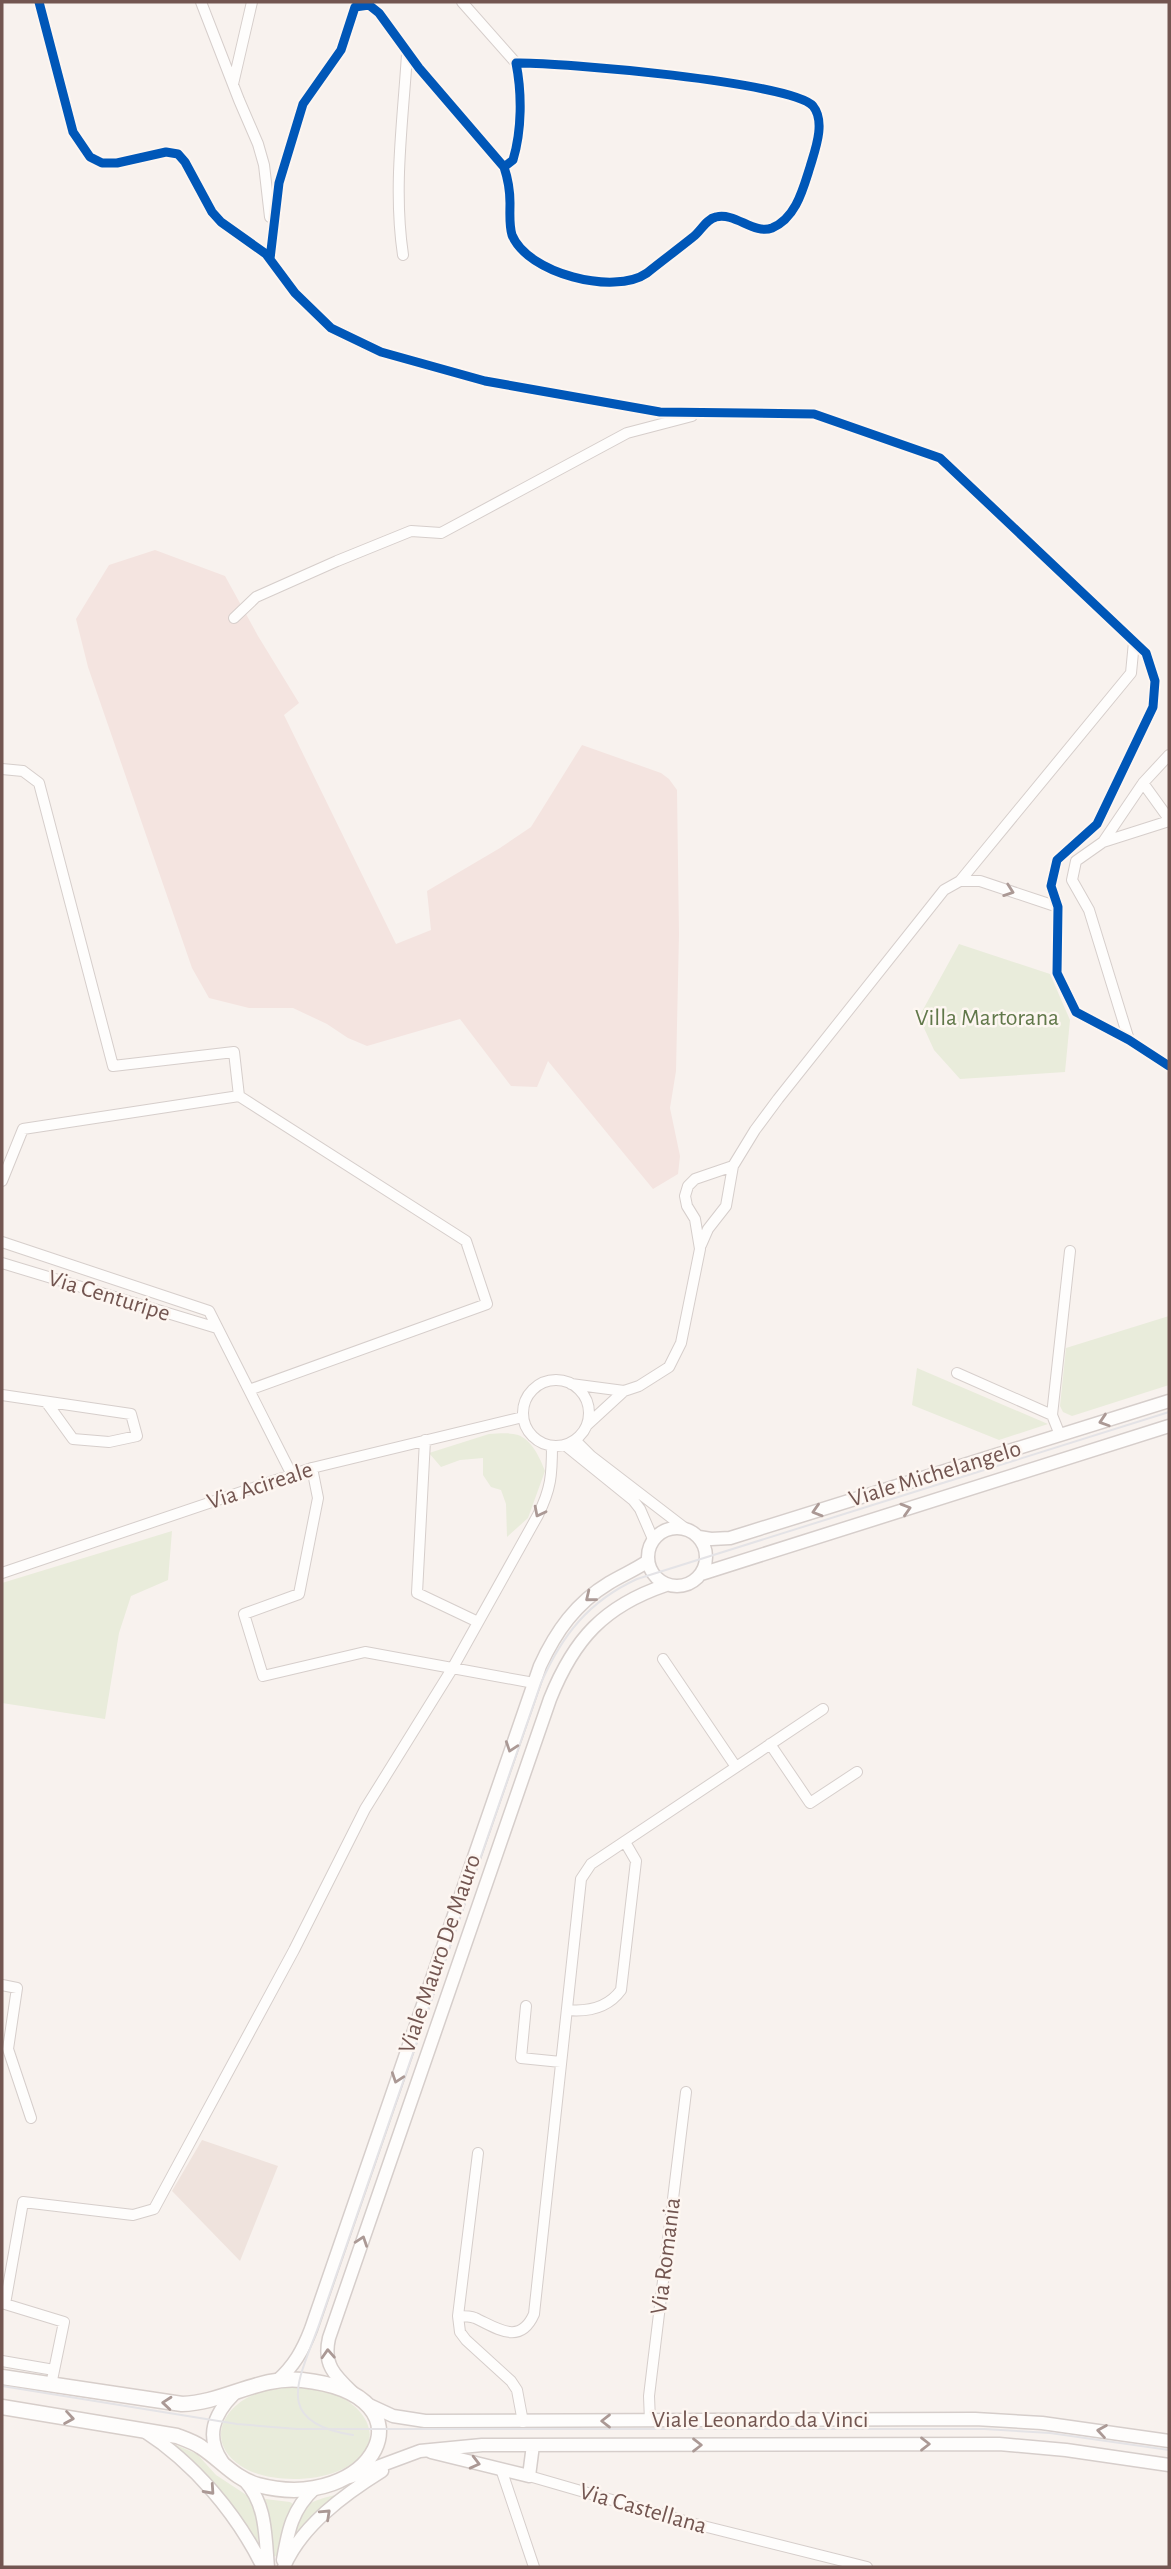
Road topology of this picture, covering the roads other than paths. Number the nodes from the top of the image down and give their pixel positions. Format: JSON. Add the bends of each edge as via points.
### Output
{"nodes":[{"id":1,"x":39,"y":2,"type":"edge"},
{"id":2,"x":201,"y":2,"type":"edge"},
{"id":3,"x":251,"y":2,"type":"edge"},
{"id":4,"x":462,"y":2,"type":"edge"},
{"id":5,"x":407,"y":54,"type":"junction"},
{"id":6,"x":516,"y":63,"type":"junction"},
{"id":7,"x":233,"y":85,"type":"junction"},
{"id":8,"x":504,"y":167,"type":"junction"},
{"id":9,"x":271,"y":238,"type":"junction"},
{"id":10,"x":403,"y":255,"type":"dead end"},
{"id":11,"x":270,"y":259,"type":"junction"},
{"id":12,"x":706,"y":412,"type":"junction"},
{"id":13,"x":234,"y":618,"type":"dead end"},
{"id":14,"x":1134,"y":642,"type":"junction"},
{"id":15,"x":1169,"y":755,"type":"edge"},
{"id":16,"x":2,"y":769,"type":"edge"},
{"id":17,"x":1143,"y":783,"type":"junction"},
{"id":18,"x":1169,"y":820,"type":"edge"},
{"id":19,"x":1103,"y":842,"type":"junction"},
{"id":20,"x":960,"y":881,"type":"junction"},
{"id":21,"x":1058,"y":907,"type":"junction"},
{"id":22,"x":1129,"y":1040,"type":"junction"},
{"id":23,"x":1169,"y":1066,"type":"edge"},
{"id":24,"x":239,"y":1096,"type":"junction"},
{"id":25,"x":733,"y":1166,"type":"junction"},
{"id":26,"x":705,"y":1177,"type":"junction"},
{"id":27,"x":2,"y":1181,"type":"edge"},
{"id":28,"x":728,"y":1195,"type":"junction"},
{"id":29,"x":687,"y":1206,"type":"junction"},
{"id":30,"x":720,"y":1214,"type":"junction"},
{"id":31,"x":2,"y":1242,"type":"edge"},
{"id":32,"x":700,"y":1249,"type":"junction"},
{"id":33,"x":1070,"y":1251,"type":"dead end"},
{"id":34,"x":2,"y":1263,"type":"edge"},
{"id":35,"x":217,"y":1328,"type":"junction"},
{"id":36,"x":957,"y":1373,"type":"dead end"},
{"id":37,"x":570,"y":1384,"type":"junction"},
{"id":38,"x":249,"y":1390,"type":"junction"},
{"id":39,"x":624,"y":1391,"type":"junction"},
{"id":40,"x":2,"y":1395,"type":"edge"},
{"id":41,"x":1169,"y":1401,"type":"edge"},
{"id":42,"x":47,"y":1403,"type":"junction"},
{"id":43,"x":1052,"y":1415,"type":"junction"},
{"id":44,"x":523,"y":1417,"type":"junction"},
{"id":45,"x":587,"y":1425,"type":"junction"},
{"id":46,"x":1169,"y":1426,"type":"edge"},
{"id":47,"x":1060,"y":1436,"type":"junction"},
{"id":48,"x":425,"y":1440,"type":"junction"},
{"id":49,"x":575,"y":1440,"type":"junction"},
{"id":50,"x":565,"y":1445,"type":"junction"},
{"id":51,"x":552,"y":1446,"type":"junction"},
{"id":52,"x":312,"y":1468,"type":"junction"},
{"id":53,"x":292,"y":1475,"type":"junction"},
{"id":54,"x":686,"y":1529,"type":"junction"},
{"id":55,"x":699,"y":1537,"type":"junction"},
{"id":56,"x":653,"y":1539,"type":"junction"},
{"id":57,"x":648,"y":1561,"type":"junction"},
{"id":58,"x":2,"y":1573,"type":"edge"},
{"id":59,"x":701,"y":1574,"type":"junction"},
{"id":60,"x":666,"y":1585,"type":"junction"},
{"id":61,"x":478,"y":1622,"type":"junction"},
{"id":62,"x":663,"y":1659,"type":"dead end"},
{"id":63,"x":452,"y":1669,"type":"junction"},
{"id":64,"x":534,"y":1683,"type":"junction"},
{"id":65,"x":823,"y":1709,"type":"dead end"},
{"id":66,"x":770,"y":1744,"type":"junction"},
{"id":67,"x":736,"y":1767,"type":"junction"},
{"id":68,"x":857,"y":1772,"type":"dead end"},
{"id":69,"x":625,"y":1842,"type":"junction"},
{"id":70,"x":2,"y":1985,"type":"edge"},
{"id":71,"x":526,"y":2006,"type":"dead end"},
{"id":72,"x":567,"y":2010,"type":"junction"},
{"id":73,"x":561,"y":2062,"type":"junction"},
{"id":74,"x":686,"y":2092,"type":"dead end"},
{"id":75,"x":31,"y":2118,"type":"dead end"},
{"id":76,"x":478,"y":2153,"type":"dead end"},
{"id":77,"x":458,"y":2316,"type":"junction"},
{"id":78,"x":2,"y":2361,"type":"edge"},
{"id":79,"x":54,"y":2370,"type":"junction"},
{"id":80,"x":2,"y":2377,"type":"edge"},
{"id":81,"x":277,"y":2381,"type":"junction"},
{"id":82,"x":51,"y":2385,"type":"junction"},
{"id":83,"x":234,"y":2394,"type":"junction"},
{"id":84,"x":354,"y":2395,"type":"junction"},
{"id":85,"x":367,"y":2404,"type":"junction"},
{"id":86,"x":2,"y":2407,"type":"edge"},
{"id":87,"x":767,"y":2420,"type":"junction"},
{"id":88,"x":650,"y":2421,"type":"junction"},
{"id":89,"x":523,"y":2422,"type":"junction"},
{"id":90,"x":141,"y":2429,"type":"junction"},
{"id":91,"x":1169,"y":2441,"type":"edge"},
{"id":92,"x":768,"y":2444,"type":"junction"},
{"id":93,"x":533,"y":2445,"type":"junction"},
{"id":94,"x":416,"y":2453,"type":"junction"},
{"id":95,"x":1169,"y":2465,"type":"edge"},
{"id":96,"x":226,"y":2466,"type":"junction"},
{"id":97,"x":501,"y":2469,"type":"junction"},
{"id":98,"x":529,"y":2476,"type":"junction"},
{"id":99,"x":343,"y":2480,"type":"junction"},
{"id":100,"x":245,"y":2481,"type":"junction"},
{"id":101,"x":315,"y":2488,"type":"junction"},
{"id":102,"x":266,"y":2567,"type":"edge"},
{"id":103,"x":283,"y":2567,"type":"edge"},
{"id":104,"x":534,"y":2567,"type":"edge"},
{"id":105,"x":867,"y":2567,"type":"edge"}],
"edges":[{"from":1,"to":11,"type":"street","via":[[74,132],[90,157],[117,163],[166,152],[177,154],[212,212]]},
{"from":2,"to":7,"type":"street"},
{"from":3,"to":7,"type":"street"},
{"from":4,"to":6,"type":"street"},
{"from":5,"to":8,"type":"street"},
{"from":5,"to":9,"type":"street","via":[[379,13],[369,5],[355,7],[341,50],[303,104],[279,183]]},
{"from":5,"to":10,"type":"street","via":[[398,191]]},
{"from":6,"to":8,"type":"street","via":[[520,82],[517,139],[513,160]]},
{"from":6,"to":8,"type":"street","via":[[679,76],[788,95],[815,109],[818,136],[795,207],[783,221],[761,229],[718,216],[644,275],[609,284],[555,270],[522,252],[512,234]]},
{"from":7,"to":9,"type":"street","via":[[261,155]]},
{"from":9,"to":11,"type":"street"},
{"from":11,"to":12,"type":"street","via":[[295,293],[331,328],[381,352],[485,381],[660,412]]},
{"from":12,"to":13,"type":"street","via":[[627,433],[441,533],[411,531],[337,561],[256,597]]},
{"from":12,"to":14,"type":"street","via":[[814,414],[940,458]]},
{"from":14,"to":20,"type":"street","via":[[1131,673]]},
{"from":14,"to":21,"type":"street","via":[[1146,653],[1155,681],[1153,707],[1097,824],[1057,860],[1051,886]]},
{"from":15,"to":17,"type":"street"},
{"from":16,"to":24,"type":"street","via":[[23,771],[39,783],[113,1066],[234,1052]]},
{"from":17,"to":18,"type":"street"},
{"from":17,"to":19,"type":"street"},
{"from":18,"to":19,"type":"street"},
{"from":19,"to":22,"type":"street","via":[[1076,862],[1072,880],[1089,910]]},
{"from":20,"to":21,"type":"street","one_way":true,"via":[[981,881]]},
{"from":20,"to":25,"type":"street","via":[[944,890],[778,1099]]},
{"from":21,"to":22,"type":"street","via":[[1057,973],[1076,1012]]},
{"from":22,"to":23,"type":"street"},
{"from":24,"to":27,"type":"street","via":[[23,1129]]},
{"from":24,"to":38,"type":"street","via":[[466,1241],[487,1304]]},
{"from":25,"to":26,"type":"street"},
{"from":25,"to":28,"type":"street"},
{"from":26,"to":28,"type":"street","via":[[716,1178]]},
{"from":26,"to":29,"type":"street","via":[[688,1186]]},
{"from":28,"to":30,"type":"street"},
{"from":29,"to":30,"type":"street","via":[[707,1218]]},
{"from":29,"to":32,"type":"street","via":[[695,1219]]},
{"from":30,"to":32,"type":"street"},
{"from":31,"to":35,"type":"street","via":[[209,1311]]},
{"from":32,"to":39,"type":"street","via":[[681,1343],[669,1367]]},
{"from":33,"to":43,"type":"street"},
{"from":34,"to":35,"type":"street","name":"Via Centuripe"},
{"from":35,"to":38,"type":"street"},
{"from":36,"to":43,"type":"street"},
{"from":37,"to":39,"type":"street"},
{"from":37,"to":44,"type":"street","via":[[541,1384],[527,1397]]},
{"from":37,"to":45,"type":"street","via":[[584,1397]]},
{"from":38,"to":53,"type":"street"},
{"from":39,"to":45,"type":"street"},
{"from":40,"to":42,"type":"street"},
{"from":41,"to":47,"type":"street","name":"Viale Michelangelo","one_way":true},
{"from":42,"to":42,"type":"street","via":[[73,1439],[109,1442],[138,1436],[131,1414]]},
{"from":43,"to":47,"type":"street"},
{"from":44,"to":48,"type":"street","name":"Via Acireale"},
{"from":44,"to":51,"type":"street","via":[[532,1436]]},
{"from":45,"to":49,"type":"street"},
{"from":59,"to":46,"type":"street","name":"Viale Michelangelo","one_way":true},
{"from":47,"to":55,"type":"street","name":"Viale Michelangelo","one_way":true,"via":[[730,1538]]},
{"from":48,"to":52,"type":"street","name":"Via Acireale"},
{"from":48,"to":61,"type":"street","via":[[417,1593]]},
{"from":49,"to":50,"type":"street"},
{"from":49,"to":54,"type":"street"},
{"from":50,"to":51,"type":"street"},
{"from":50,"to":56,"type":"street","via":[[634,1500]]},
{"from":51,"to":61,"type":"street","one_way":true,"via":[[548,1494]]},
{"from":52,"to":53,"type":"street","name":"Via Acireale"},
{"from":52,"to":63,"type":"street","via":[[318,1498],[299,1594],[244,1614],[263,1676],[365,1652]]},
{"from":53,"to":58,"type":"street","name":"Via Acireale"},
{"from":54,"to":55,"type":"street"},
{"from":54,"to":56,"type":"street","via":[[668,1529]]},
{"from":55,"to":59,"type":"street","via":[[706,1549]]},
{"from":56,"to":57,"type":"street"},
{"from":57,"to":60,"type":"street","via":[[653,1574]]},
{"from":57,"to":64,"type":"street","name":"Viale Mauro De Mauro","one_way":true,"via":[[601,1588],[573,1611],[557,1633]]},
{"from":59,"to":60,"type":"street","via":[[685,1584]]},
{"from":84,"to":60,"type":"street","name":"Viale Mauro De Mauro","one_way":true,"via":[[330,2368],[329,2338],[550,1699],[563,1669],[591,1628],[628,1601]]},
{"from":61,"to":63,"type":"street"},
{"from":62,"to":67,"type":"street"},
{"from":63,"to":64,"type":"street"},
{"from":63,"to":79,"type":"street","via":[[365,1809],[153,2209],[133,2215],[23,2202],[5,2304],[64,2322]]},
{"from":64,"to":81,"type":"street","name":"Viale Mauro De Mauro","one_way":true,"via":[[305,2346],[292,2368]]},
{"from":65,"to":66,"type":"street"},
{"from":66,"to":67,"type":"street"},
{"from":66,"to":68,"type":"street","via":[[810,1803]]},
{"from":67,"to":69,"type":"street"},
{"from":69,"to":72,"type":"street","via":[[591,1864],[582,1879]]},
{"from":69,"to":72,"type":"street","via":[[636,1861],[621,1990],[613,2001],[585,2012]]},
{"from":70,"to":75,"type":"street","via":[[18,1988],[8,2049]]},
{"from":71,"to":73,"type":"street","via":[[521,2058]]},
{"from":72,"to":73,"type":"street"},
{"from":73,"to":77,"type":"street","via":[[530,2322],[512,2333],[472,2316]]},
{"from":74,"to":88,"type":"street","name":"Via Romania","via":[[649,2396]]},
{"from":76,"to":77,"type":"street"},
{"from":77,"to":89,"type":"street","via":[[466,2340],[517,2390]]},
{"from":78,"to":79,"type":"street"},
{"from":79,"to":82,"type":"street"},
{"from":80,"to":82,"type":"main road"},
{"from":81,"to":83,"type":"main road"},
{"from":81,"to":84,"type":"main road","via":[[309,2381]]},
{"from":83,"to":82,"type":"main road","one_way":true,"via":[[194,2404],[167,2404]]},
{"from":83,"to":96,"type":"street","via":[[213,2425],[213,2443]]},
{"from":84,"to":85,"type":"main road","name":"Viale Leonardo da Vinci"},
{"from":85,"to":89,"type":"street","name":"Viale Leonardo da Vinci","via":[[413,2420]]},
{"from":85,"to":99,"type":"main road","via":[[377,2421],[377,2443],[360,2470]]},
{"from":86,"to":90,"type":"main road","one_way":true},
{"from":87,"to":88,"type":"street","name":"Viale Leonardo da Vinci"},
{"from":91,"to":87,"type":"street","name":"Viale Leonardo da Vinci","one_way":true,"via":[[1014,2420]]},
{"from":87,"to":92,"type":"street"},
{"from":88,"to":89,"type":"street","name":"Viale Leonardo da Vinci","one_way":true},
{"from":90,"to":96,"type":"main road","via":[[192,2442]]},
{"from":90,"to":102,"type":"street","one_way":true,"via":[[170,2449],[225,2506]]},
{"from":93,"to":92,"type":"street","name":"Viale Leonardo da Vinci","one_way":true},
{"from":92,"to":95,"type":"street","name":"Viale Leonardo da Vinci","one_way":true,"via":[[999,2444]]},
{"from":93,"to":94,"type":"street","name":"Viale Leonardo da Vinci"},
{"from":93,"to":98,"type":"street"},
{"from":94,"to":97,"type":"street","name":"Via Castellana","one_way":true},
{"from":94,"to":99,"type":"street"},
{"from":103,"to":94,"type":"street","one_way":true,"via":[[295,2547],[337,2504],[369,2479]]},
{"from":96,"to":100,"type":"main road"},
{"from":97,"to":98,"type":"street","name":"Via Castellana"},
{"from":97,"to":104,"type":"street"},
{"from":98,"to":105,"type":"street","name":"Via Castellana"},
{"from":99,"to":101,"type":"main road"},
{"from":100,"to":101,"type":"main road","via":[[290,2490]]},
{"from":100,"to":102,"type":"street","via":[[261,2506]]},
{"from":101,"to":103,"type":"street","via":[[291,2518]]}]}
